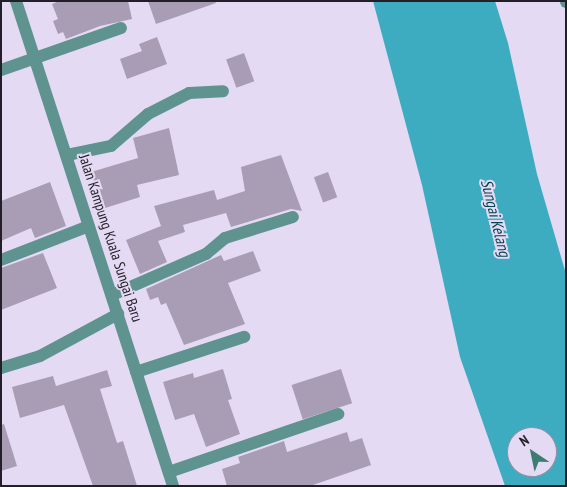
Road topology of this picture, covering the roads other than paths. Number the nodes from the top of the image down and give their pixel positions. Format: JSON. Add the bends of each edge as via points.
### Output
{"nodes":[{"id":1,"x":16,"y":1,"type":"edge"},
{"id":2,"x":121,"y":28,"type":"dead end"},
{"id":3,"x":35,"y":59,"type":"junction"},
{"id":4,"x":1,"y":70,"type":"edge"},
{"id":5,"x":224,"y":90,"type":"dead end"},
{"id":6,"x":67,"y":155,"type":"junction"},
{"id":7,"x":293,"y":217,"type":"dead end"},
{"id":8,"x":89,"y":226,"type":"junction"},
{"id":9,"x":1,"y":260,"type":"edge"},
{"id":10,"x":112,"y":295,"type":"junction"},
{"id":11,"x":118,"y":314,"type":"junction"},
{"id":12,"x":244,"y":337,"type":"dead end"},
{"id":13,"x":1,"y":368,"type":"edge"},
{"id":14,"x":136,"y":372,"type":"junction"},
{"id":15,"x":338,"y":414,"type":"dead end"},
{"id":16,"x":169,"y":472,"type":"junction"},
{"id":17,"x":173,"y":486,"type":"edge"}],
"edges":[{"from":1,"to":3,"type":"street","name":"Jalan Kampung Kuala Sungai Baru"},
{"from":2,"to":3,"type":"street"},
{"from":3,"to":4,"type":"street"},
{"from":3,"to":6,"type":"street","name":"Jalan Kampung Kuala Sungai Baru"},
{"from":5,"to":6,"type":"street","via":[[189,93],[148,114],[111,146]]},
{"from":6,"to":8,"type":"street","name":"Jalan Kampung Kuala Sungai Baru"},
{"from":7,"to":10,"type":"street","via":[[225,238],[206,254]]},
{"from":8,"to":9,"type":"street"},
{"from":8,"to":10,"type":"street","name":"Jalan Kampung Kuala Sungai Baru"},
{"from":10,"to":11,"type":"street","name":"Jalan Kampung Kuala Sungai Baru"},
{"from":11,"to":13,"type":"street","via":[[48,352]]},
{"from":11,"to":14,"type":"street","name":"Jalan Kampung Kuala Sungai Baru"},
{"from":12,"to":14,"type":"street"},
{"from":14,"to":16,"type":"street","name":"Jalan Kampung Kuala Sungai Baru"},
{"from":15,"to":16,"type":"street"},
{"from":16,"to":17,"type":"street","name":"Jalan Kampung Kuala Sungai Baru"}]}
